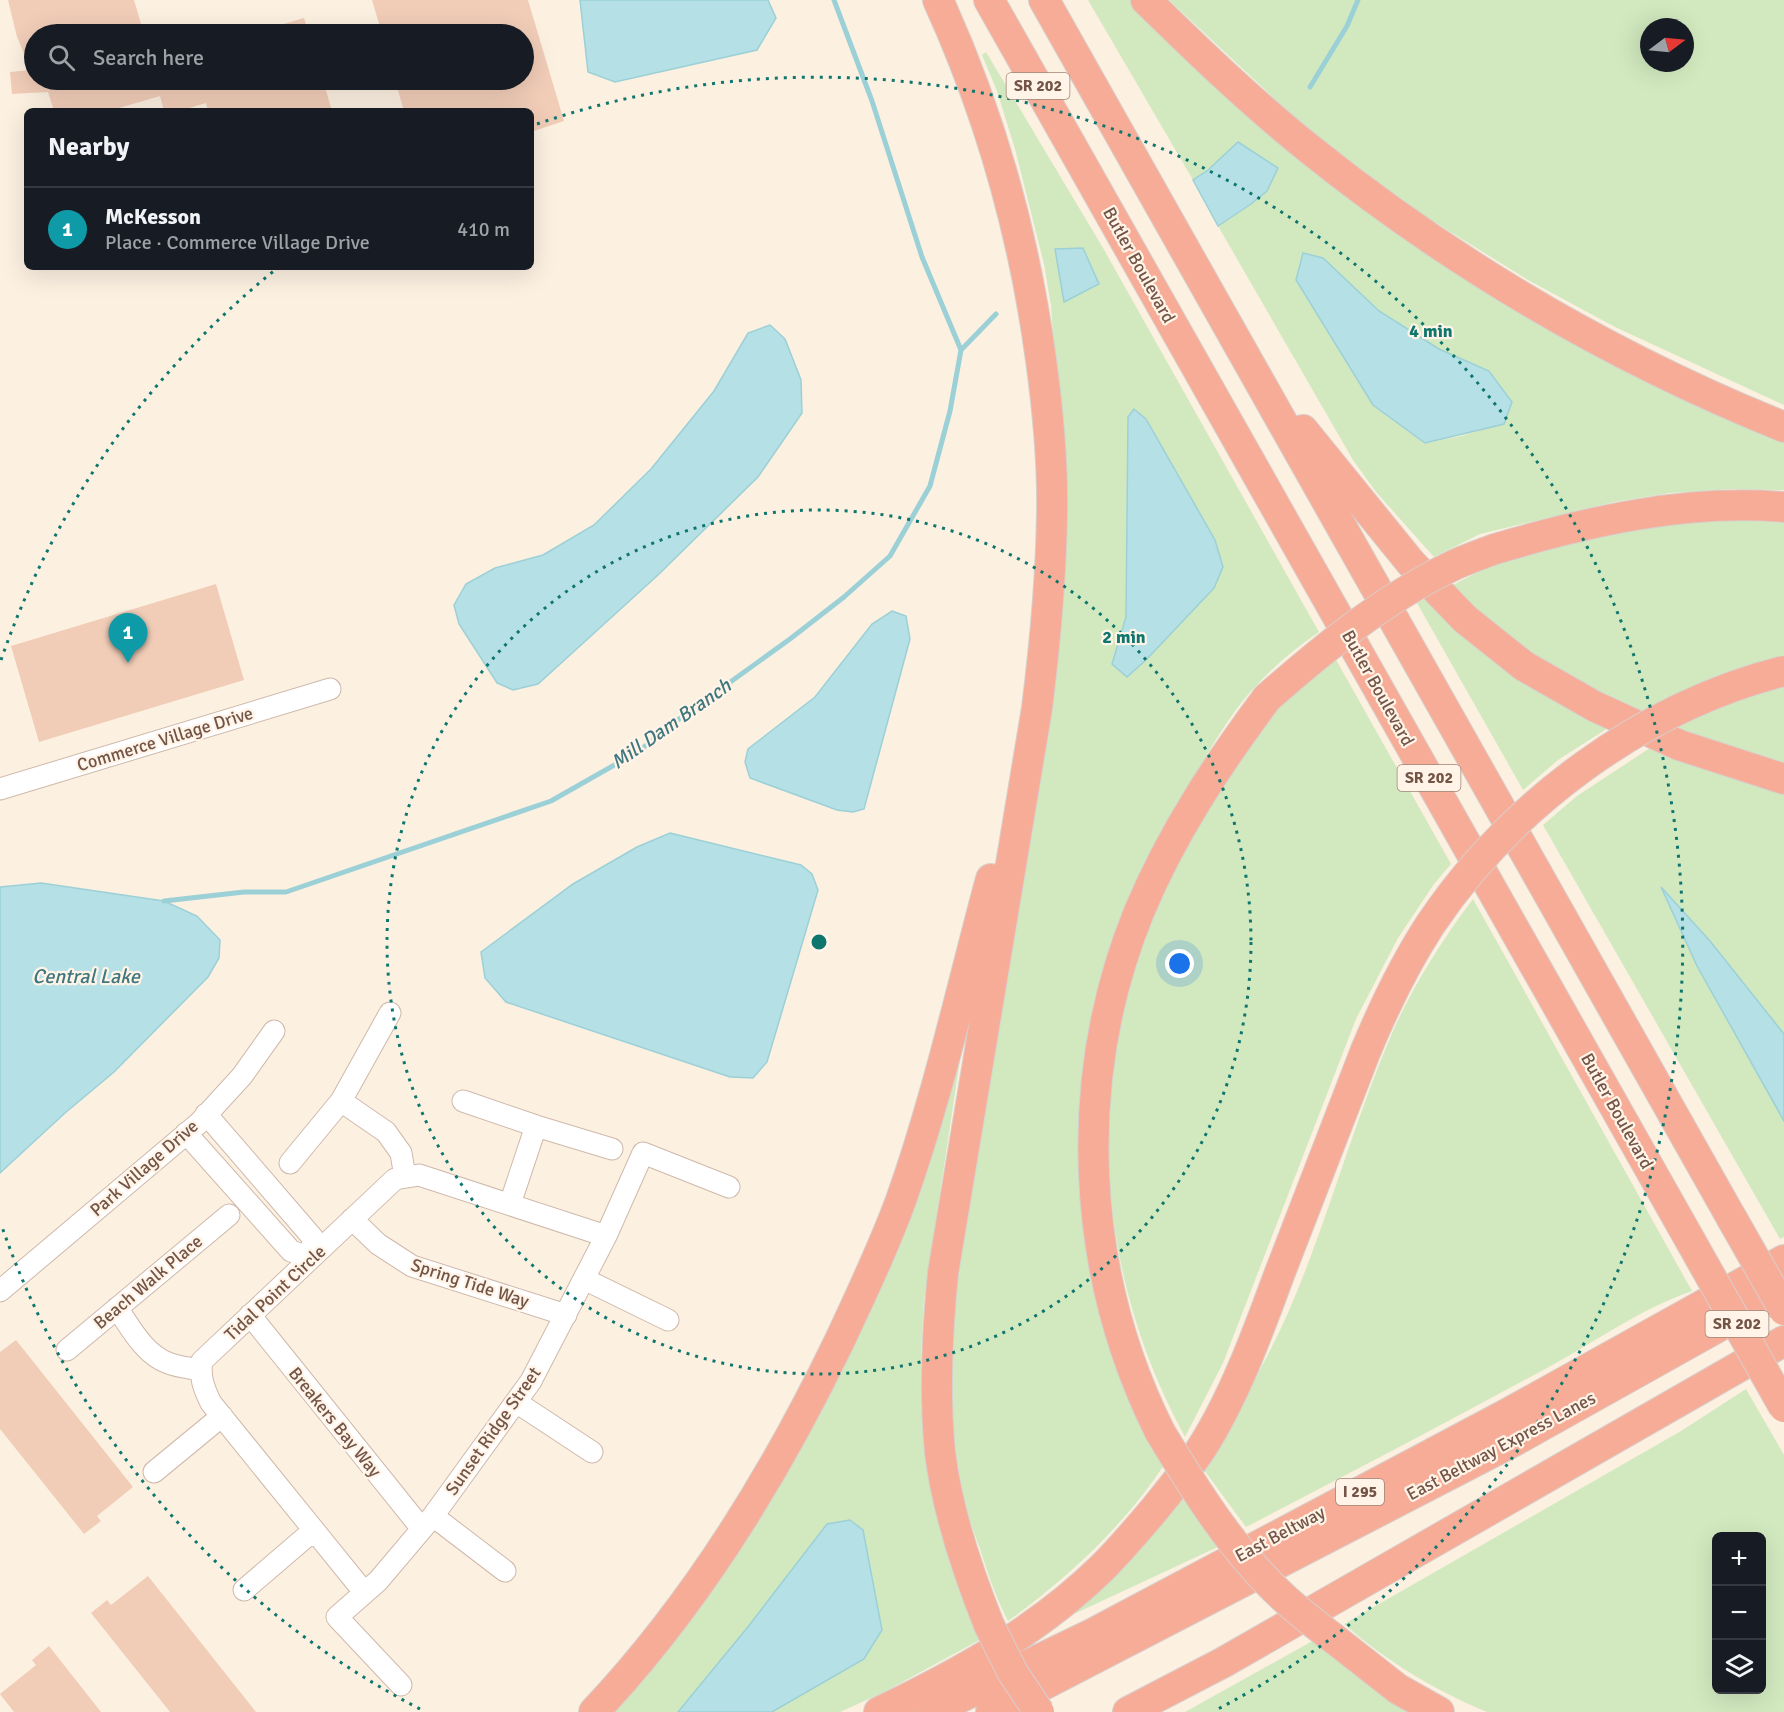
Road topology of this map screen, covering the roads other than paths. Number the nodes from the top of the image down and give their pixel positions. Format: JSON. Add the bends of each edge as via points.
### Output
{"nodes":[{"id":1,"x":938,"y":0,"type":"edge"},
{"id":2,"x":989,"y":0,"type":"edge"},
{"id":3,"x":1044,"y":0,"type":"edge"},
{"id":4,"x":1146,"y":0,"type":"edge"},
{"id":5,"x":1242,"y":352,"type":"junction"},
{"id":6,"x":1784,"y":427,"type":"edge"},
{"id":7,"x":1784,"y":507,"type":"edge"},
{"id":8,"x":1784,"y":671,"type":"edge"},
{"id":9,"x":330,"y":689,"type":"dead end"},
{"id":10,"x":1036,"y":708,"type":"junction"},
{"id":11,"x":1784,"y":779,"type":"edge"},
{"id":12,"x":0,"y":789,"type":"edge"},
{"id":13,"x":390,"y":1013,"type":"dead end"},
{"id":14,"x":274,"y":1031,"type":"dead end"},
{"id":15,"x":341,"y":1101,"type":"junction"},
{"id":16,"x":463,"y":1101,"type":"dead end"},
{"id":17,"x":206,"y":1114,"type":"junction"},
{"id":18,"x":536,"y":1126,"type":"junction"},
{"id":19,"x":186,"y":1133,"type":"junction"},
{"id":20,"x":612,"y":1149,"type":"dead end"},
{"id":21,"x":290,"y":1163,"type":"dead end"},
{"id":22,"x":405,"y":1177,"type":"junction"},
{"id":23,"x":729,"y":1186,"type":"dead end"},
{"id":24,"x":510,"y":1204,"type":"junction"},
{"id":25,"x":229,"y":1215,"type":"dead end"},
{"id":26,"x":352,"y":1219,"type":"junction"},
{"id":27,"x":606,"y":1236,"type":"junction"},
{"id":28,"x":311,"y":1258,"type":"junction"},
{"id":29,"x":1784,"y":1260,"type":"edge"},
{"id":30,"x":584,"y":1279,"type":"junction"},
{"id":31,"x":1784,"y":1290,"type":"edge"},
{"id":32,"x":0,"y":1291,"type":"edge"},
{"id":33,"x":117,"y":1308,"type":"junction"},
{"id":34,"x":1784,"y":1311,"type":"edge"},
{"id":35,"x":250,"y":1315,"type":"junction"},
{"id":36,"x":566,"y":1315,"type":"junction"},
{"id":37,"x":668,"y":1320,"type":"dead end"},
{"id":38,"x":1784,"y":1341,"type":"edge"},
{"id":39,"x":67,"y":1350,"type":"dead end"},
{"id":40,"x":200,"y":1370,"type":"junction"},
{"id":41,"x":516,"y":1402,"type":"junction"},
{"id":42,"x":1784,"y":1407,"type":"edge"},
{"id":43,"x":222,"y":1416,"type":"junction"},
{"id":44,"x":592,"y":1452,"type":"dead end"},
{"id":45,"x":154,"y":1472,"type":"dead end"},
{"id":46,"x":428,"y":1522,"type":"junction"},
{"id":47,"x":314,"y":1530,"type":"junction"},
{"id":48,"x":505,"y":1571,"type":"dead end"},
{"id":49,"x":244,"y":1590,"type":"dead end"},
{"id":50,"x":364,"y":1592,"type":"junction"},
{"id":51,"x":1224,"y":1662,"type":"junction"},
{"id":52,"x":401,"y":1685,"type":"dead end"},
{"id":53,"x":594,"y":1712,"type":"edge"},
{"id":54,"x":879,"y":1712,"type":"edge"},
{"id":55,"x":930,"y":1712,"type":"edge"},
{"id":56,"x":991,"y":1712,"type":"edge"},
{"id":57,"x":1039,"y":1712,"type":"edge"},
{"id":58,"x":1115,"y":1712,"type":"edge"},
{"id":59,"x":1128,"y":1712,"type":"edge"},
{"id":60,"x":1439,"y":1712,"type":"edge"}],
"edges":[{"from":1,"to":10,"type":"highway","via":[[977,95],[1008,189],[1036,319],[1051,449],[1052,513],[1045,645]]},
{"from":2,"to":42,"type":"highway","name":"Butler Boulevard","number":"SR 202","bridge":true},
{"from":3,"to":5,"type":"highway","number":"SR 202"},
{"from":4,"to":6,"type":"highway","via":[[1306,146],[1432,239],[1516,293],[1644,364]]},
{"from":5,"to":11,"type":"highway","via":[[1361,503],[1465,620],[1524,666],[1594,706],[1679,745]]},
{"from":5,"to":34,"type":"highway","number":"SR 202","bridge":true},
{"from":7,"to":60,"type":"highway","bridge":true,"via":[[1741,504],[1662,510],[1583,525],[1495,549],[1449,567],[1379,608],[1267,698],[1227,751],[1174,838],[1126,948],[1105,1030],[1093,1146],[1103,1262],[1136,1381],[1160,1432],[1198,1493],[1258,1571],[1290,1604],[1398,1689]]},
{"from":8,"to":54,"type":"highway","bridge":true,"via":[[1725,691],[1650,725],[1594,760],[1518,822],[1472,870],[1430,925],[1396,985],[1366,1050],[1257,1333],[1201,1449],[1124,1544],[1058,1606],[967,1668]]},
{"from":9,"to":12,"type":"street","name":"Commerce Village Drive"},
{"from":10,"to":53,"type":"highway","via":[[921,1140],[879,1254],[814,1394],[738,1526],[674,1616]]},
{"from":10,"to":57,"type":"highway","bridge":true,"via":[[943,1273],[937,1408],[949,1502],[975,1590],[1013,1673]]},
{"from":13,"to":15,"type":"street"},
{"from":14,"to":17,"type":"street","name":"Park Village Drive","via":[[242,1076]]},
{"from":15,"to":21,"type":"street"},
{"from":15,"to":22,"type":"street","via":[[387,1132],[401,1153]]},
{"from":16,"to":18,"type":"street"},
{"from":17,"to":19,"type":"street","name":"Park Village Drive"},
{"from":17,"to":28,"type":"street","via":[[313,1238]]},
{"from":18,"to":20,"type":"street"},
{"from":18,"to":24,"type":"street"},
{"from":19,"to":28,"type":"street","via":[[291,1251]]},
{"from":19,"to":32,"type":"street","name":"Park Village Drive"},
{"from":22,"to":24,"type":"street","via":[[419,1175]]},
{"from":22,"to":26,"type":"street","name":"Tidal Point Circle","via":[[395,1179]]},
{"from":23,"to":27,"type":"street","name":"Sunset Ridge Street","via":[[643,1153]]},
{"from":24,"to":27,"type":"street"},
{"from":25,"to":33,"type":"street","name":"Beach Walk Place"},
{"from":26,"to":28,"type":"street","name":"Tidal Point Circle"},
{"from":26,"to":36,"type":"street","name":"Spring Tide Way","via":[[378,1244],[412,1266]]},
{"from":27,"to":30,"type":"street","name":"Sunset Ridge Street"},
{"from":28,"to":35,"type":"street","name":"Tidal Point Circle"},
{"from":29,"to":55,"type":"highway","name":"East Beltway","number":"I 295","via":[[1304,1522],[1092,1634]]},
{"from":30,"to":36,"type":"street","name":"Sunset Ridge Street"},
{"from":30,"to":37,"type":"street"},
{"from":31,"to":56,"type":"highway","name":"East Beltway Express Lanes","number":"I 295","via":[[1516,1440]]},
{"from":33,"to":39,"type":"street","name":"Beach Walk Place"},
{"from":33,"to":40,"type":"street","via":[[155,1356]]},
{"from":35,"to":40,"type":"street","name":"Tidal Point Circle","via":[[202,1362]]},
{"from":35,"to":46,"type":"street","name":"Breakers Bay Way"},
{"from":36,"to":41,"type":"street","name":"Sunset Ridge Street"},
{"from":38,"to":51,"type":"highway"},
{"from":40,"to":43,"type":"street","via":[[204,1389]]},
{"from":41,"to":44,"type":"street"},
{"from":41,"to":46,"type":"street","name":"Sunset Ridge Street"},
{"from":43,"to":45,"type":"street"},
{"from":43,"to":47,"type":"street"},
{"from":46,"to":48,"type":"street","name":"Breakers Bay Way"},
{"from":46,"to":50,"type":"street","name":"Sunset Ridge Street"},
{"from":47,"to":49,"type":"street"},
{"from":47,"to":50,"type":"street"},
{"from":50,"to":52,"type":"street","name":"Sunset Ridge Street","via":[[337,1617]]},
{"from":51,"to":58,"type":"highway"},
{"from":51,"to":59,"type":"highway"}]}
